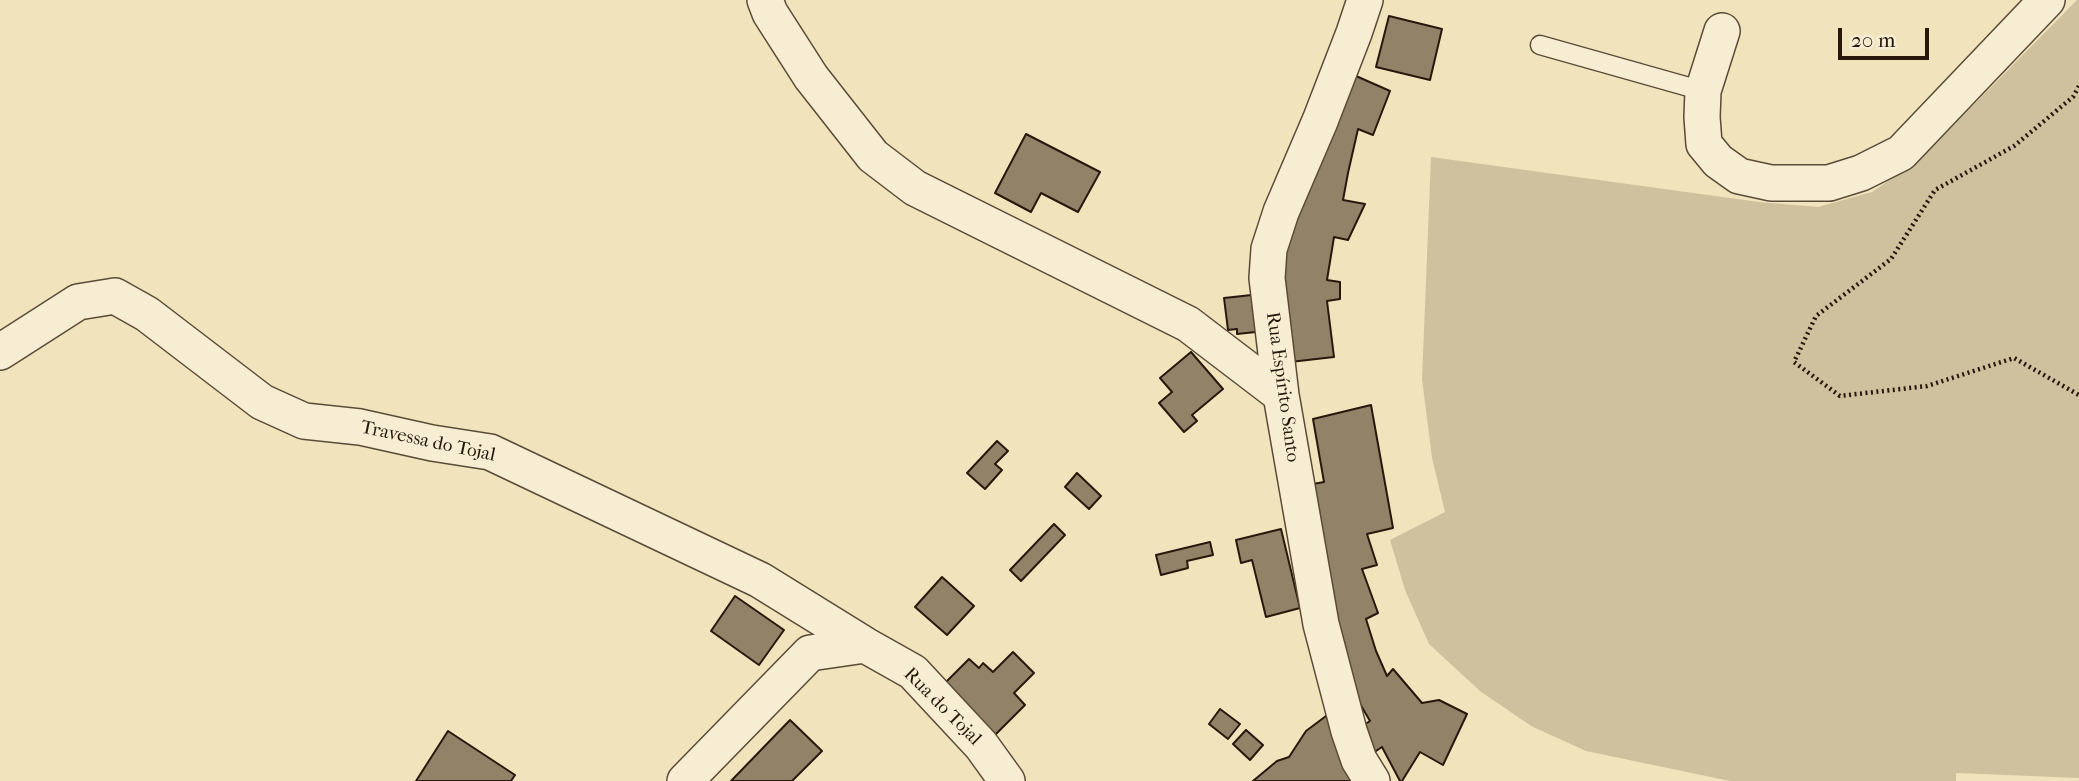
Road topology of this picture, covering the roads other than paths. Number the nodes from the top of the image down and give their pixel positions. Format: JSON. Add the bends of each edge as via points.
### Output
{"nodes":[{"id":1,"x":765,"y":0,"type":"edge"},
{"id":2,"x":1365,"y":0,"type":"edge"},
{"id":3,"x":2047,"y":0,"type":"edge"},
{"id":4,"x":1722,"y":31,"type":"dead end"},
{"id":5,"x":1540,"y":45,"type":"dead end"},
{"id":6,"x":1703,"y":91,"type":"junction"},
{"id":7,"x":0,"y":352,"type":"edge"},
{"id":8,"x":1281,"y":395,"type":"junction"},
{"id":9,"x":864,"y":645,"type":"junction"},
{"id":10,"x":685,"y":781,"type":"edge"},
{"id":11,"x":1007,"y":781,"type":"edge"},
{"id":12,"x":1372,"y":781,"type":"edge"}],
"edges":[{"from":1,"to":8,"type":"street","via":[[811,77],[873,156],[915,188],[1188,324]]},
{"from":2,"to":8,"type":"street","name":"Rua Espírito Santo","via":[[1269,249],[1267,278]]},
{"from":3,"to":6,"type":"street","via":[[1901,153],[1829,183],[1771,183],[1739,176],[1718,162],[1704,144]]},
{"from":4,"to":6,"type":"street"},
{"from":5,"to":6,"type":"lane"},
{"from":7,"to":9,"type":"street","name":"Travessa do Tojal","via":[[78,302],[115,296],[147,314],[262,402],[304,421],[490,452],[760,580]]},
{"from":8,"to":12,"type":"street","name":"Rua Espírito Santo","via":[[1321,624],[1349,731]]},
{"from":9,"to":10,"type":"street","via":[[810,653]]},
{"from":9,"to":11,"type":"street","name":"Rua do Tojal","via":[[913,672],[981,745]]}]}
